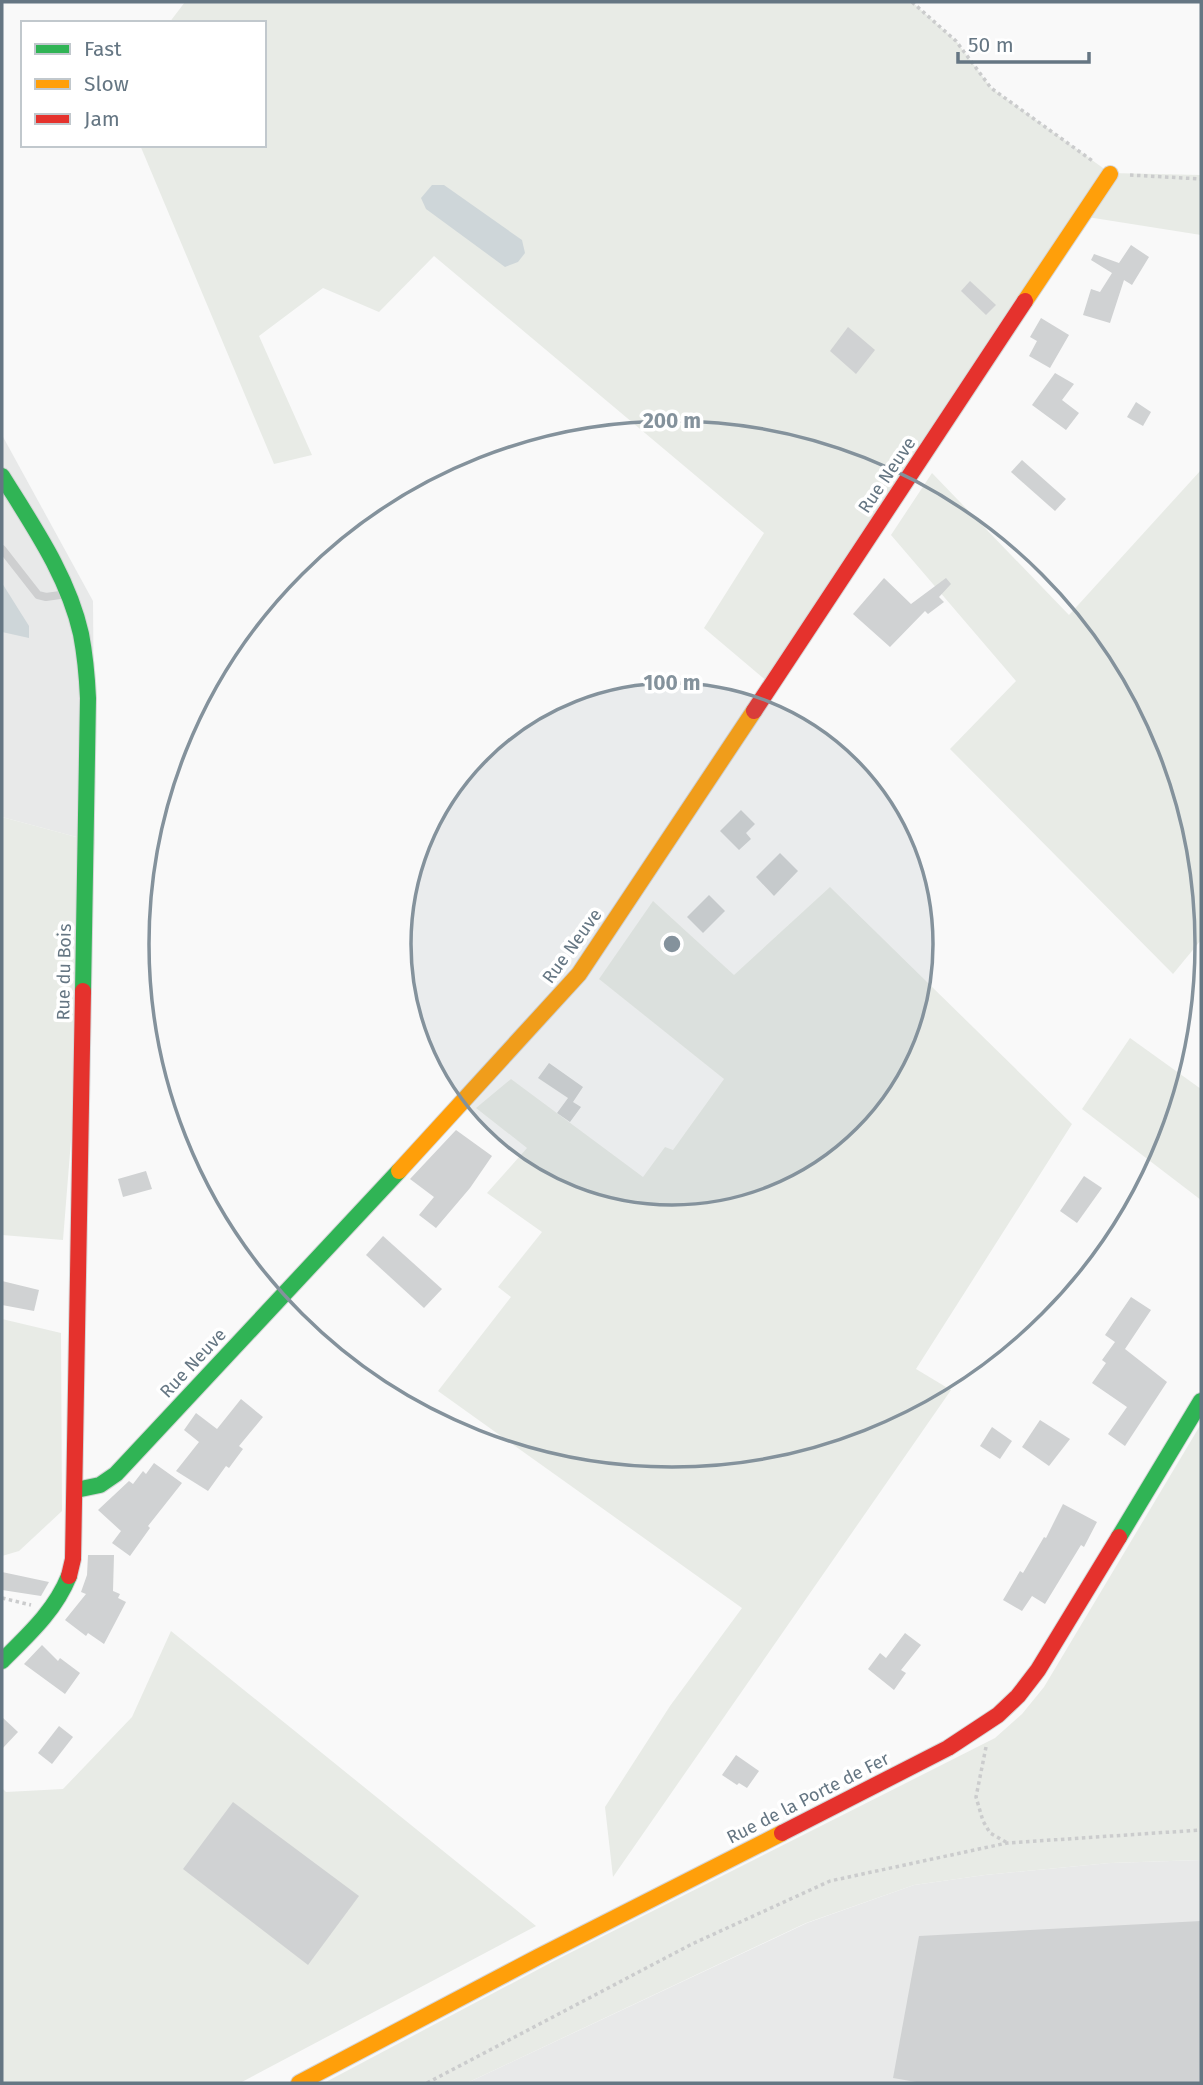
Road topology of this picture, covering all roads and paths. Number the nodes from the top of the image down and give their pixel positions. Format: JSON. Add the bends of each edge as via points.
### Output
{"nodes":[{"id":1,"x":912,"y":2,"type":"edge"},
{"id":2,"x":1110,"y":174,"type":"junction"},
{"id":3,"x":1201,"y":178,"type":"edge"},
{"id":4,"x":2,"y":476,"type":"edge"},
{"id":5,"x":2,"y":549,"type":"edge"},
{"id":6,"x":70,"y":593,"type":"junction"},
{"id":7,"x":1201,"y":1401,"type":"edge"},
{"id":8,"x":76,"y":1490,"type":"junction"},
{"id":9,"x":2,"y":1598,"type":"edge"},
{"id":10,"x":50,"y":1610,"type":"junction"},
{"id":11,"x":2,"y":1661,"type":"edge"},
{"id":12,"x":992,"y":1723,"type":"junction"},
{"id":13,"x":1201,"y":1830,"type":"edge"},
{"id":14,"x":1007,"y":1843,"type":"junction"},
{"id":15,"x":299,"y":2083,"type":"edge"},
{"id":16,"x":427,"y":2083,"type":"edge"}],
"edges":[{"from":1,"to":2,"type":"path","via":[[956,41],[991,88]]},
{"from":2,"to":3,"type":"path"},
{"from":2,"to":8,"type":"street","name":"Rue Neuve","via":[[579,974],[116,1474],[100,1485]]},
{"from":4,"to":6,"type":"street","name":"Rue du Bois"},
{"from":5,"to":6,"type":"lane","via":[[37,595]]},
{"from":6,"to":8,"type":"street","name":"Rue du Bois","via":[[82,636],[88,698]]},
{"from":7,"to":12,"type":"street","name":"Rue de la Porte de Fer","via":[[1038,1670]]},
{"from":8,"to":10,"type":"street","via":[[72,1572]]},
{"from":9,"to":10,"type":"path"},
{"from":10,"to":11,"type":"street"},
{"from":12,"to":14,"type":"path","via":[[976,1797],[990,1833]]},
{"from":12,"to":15,"type":"street","name":"Rue de la Porte de Fer"},
{"from":13,"to":14,"type":"path"},
{"from":14,"to":16,"type":"path","via":[[830,1881],[692,1944]]}]}
